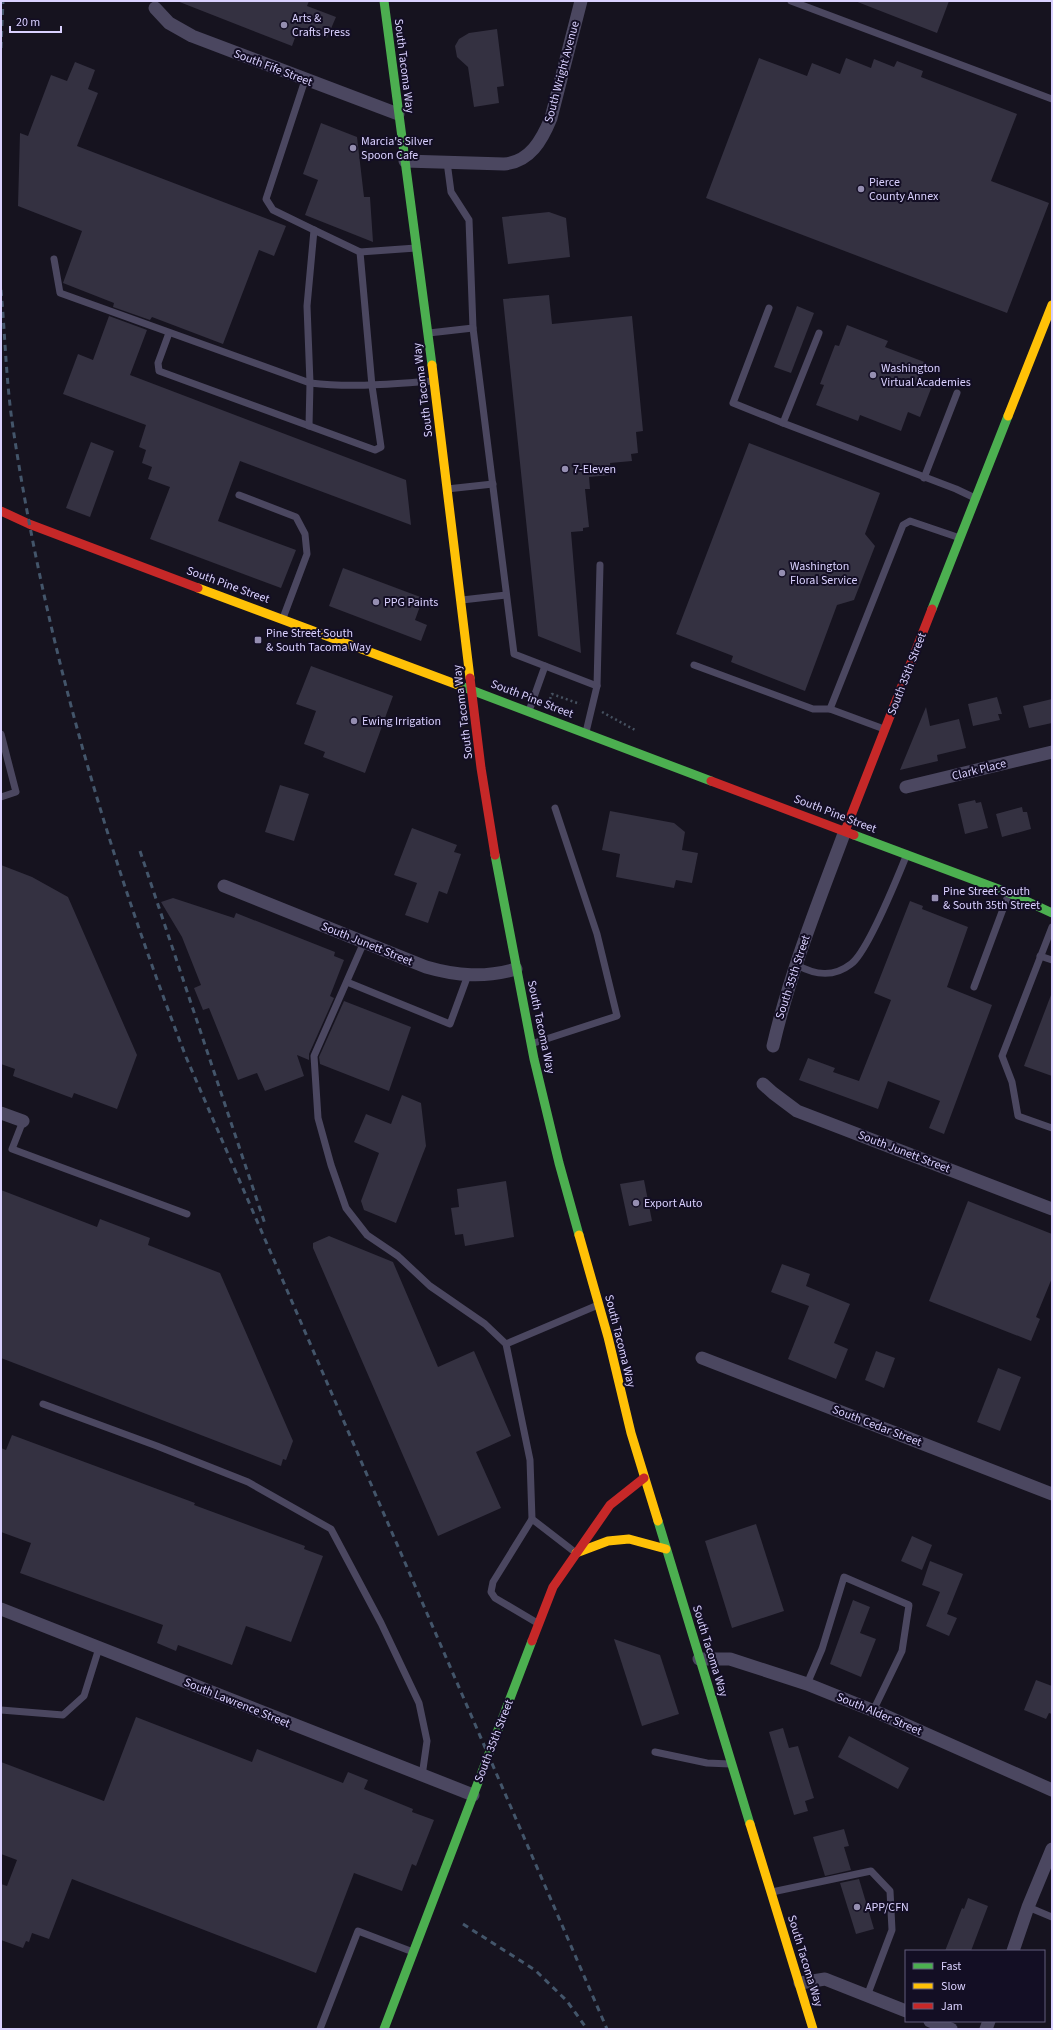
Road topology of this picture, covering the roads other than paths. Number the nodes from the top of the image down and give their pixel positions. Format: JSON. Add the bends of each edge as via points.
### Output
{"nodes":[{"id":1,"x":384,"y":1,"type":"edge"},
{"id":2,"x":581,"y":1,"type":"edge"},
{"id":3,"x":791,"y":1,"type":"edge"},
{"id":4,"x":154,"y":5,"type":"edge"},
{"id":5,"x":305,"y":80,"type":"junction"},
{"id":6,"x":1052,"y":99,"type":"edge"},
{"id":7,"x":398,"y":114,"type":"junction"},
{"id":8,"x":405,"y":161,"type":"junction"},
{"id":9,"x":447,"y":162,"type":"junction"},
{"id":10,"x":314,"y":230,"type":"junction"},
{"id":11,"x":416,"y":248,"type":"junction"},
{"id":12,"x":360,"y":252,"type":"junction"},
{"id":13,"x":54,"y":259,"type":"dead end"},
{"id":14,"x":1052,"y":305,"type":"edge"},
{"id":15,"x":769,"y":308,"type":"dead end"},
{"id":16,"x":473,"y":328,"type":"junction"},
{"id":17,"x":169,"y":333,"type":"junction"},
{"id":18,"x":428,"y":333,"type":"junction"},
{"id":19,"x":819,"y":333,"type":"dead end"},
{"id":20,"x":434,"y":380,"type":"junction"},
{"id":21,"x":310,"y":383,"type":"junction"},
{"id":22,"x":372,"y":386,"type":"junction"},
{"id":23,"x":957,"y":393,"type":"dead end"},
{"id":24,"x":783,"y":423,"type":"junction"},
{"id":25,"x":309,"y":426,"type":"junction"},
{"id":26,"x":924,"y":478,"type":"junction"},
{"id":27,"x":494,"y":484,"type":"junction"},
{"id":28,"x":447,"y":489,"type":"junction"},
{"id":29,"x":239,"y":495,"type":"dead end"},
{"id":30,"x":976,"y":498,"type":"junction"},
{"id":31,"x":1,"y":511,"type":"edge"},
{"id":32,"x":960,"y":538,"type":"junction"},
{"id":33,"x":600,"y":566,"type":"dead end"},
{"id":34,"x":506,"y":595,"type":"junction"},
{"id":35,"x":462,"y":600,"type":"junction"},
{"id":36,"x":282,"y":618,"type":"junction"},
{"id":37,"x":694,"y":665,"type":"dead end"},
{"id":38,"x":545,"y":666,"type":"junction"},
{"id":39,"x":597,"y":686,"type":"junction"},
{"id":40,"x":472,"y":690,"type":"junction"},
{"id":41,"x":830,"y":710,"type":"junction"},
{"id":42,"x":529,"y":711,"type":"junction"},
{"id":43,"x":885,"y":729,"type":"junction"},
{"id":44,"x":586,"y":733,"type":"junction"},
{"id":45,"x":1,"y":734,"type":"edge"},
{"id":46,"x":1052,"y":752,"type":"edge"},
{"id":47,"x":906,"y":787,"type":"dead end"},
{"id":48,"x":1,"y":797,"type":"edge"},
{"id":49,"x":555,"y":808,"type":"dead end"},
{"id":50,"x":845,"y":831,"type":"junction"},
{"id":51,"x":907,"y":854,"type":"junction"},
{"id":52,"x":224,"y":886,"type":"dead end"},
{"id":53,"x":1009,"y":893,"type":"junction"},
{"id":54,"x":1052,"y":913,"type":"edge"},
{"id":55,"x":1052,"y":926,"type":"edge"},
{"id":56,"x":364,"y":942,"type":"junction"},
{"id":57,"x":1040,"y":956,"type":"junction"},
{"id":58,"x":1052,"y":960,"type":"edge"},
{"id":59,"x":797,"y":965,"type":"junction"},
{"id":60,"x":516,"y":969,"type":"junction"},
{"id":61,"x":468,"y":975,"type":"junction"},
{"id":62,"x":347,"y":982,"type":"junction"},
{"id":63,"x":974,"y":987,"type":"dead end"},
{"id":64,"x":531,"y":1044,"type":"junction"},
{"id":65,"x":773,"y":1046,"type":"dead end"},
{"id":66,"x":763,"y":1084,"type":"dead end"},
{"id":67,"x":1,"y":1112,"type":"edge"},
{"id":68,"x":23,"y":1121,"type":"joint"},
{"id":69,"x":1052,"y":1128,"type":"edge"},
{"id":70,"x":1052,"y":1209,"type":"edge"},
{"id":71,"x":187,"y":1214,"type":"dead end"},
{"id":72,"x":599,"y":1305,"type":"junction"},
{"id":73,"x":506,"y":1344,"type":"junction"},
{"id":74,"x":702,"y":1358,"type":"dead end"},
{"id":75,"x":43,"y":1404,"type":"dead end"},
{"id":76,"x":644,"y":1478,"type":"junction"},
{"id":77,"x":1052,"y":1494,"type":"edge"},
{"id":78,"x":532,"y":1519,"type":"junction"},
{"id":79,"x":666,"y":1549,"type":"junction"},
{"id":80,"x":576,"y":1553,"type":"junction"},
{"id":81,"x":1,"y":1609,"type":"edge"},
{"id":82,"x":539,"y":1624,"type":"junction"},
{"id":83,"x":99,"y":1648,"type":"junction"},
{"id":84,"x":700,"y":1658,"type":"junction"},
{"id":85,"x":807,"y":1684,"type":"junction"},
{"id":86,"x":1,"y":1710,"type":"edge"},
{"id":87,"x":873,"y":1711,"type":"junction"},
{"id":88,"x":655,"y":1752,"type":"dead end"},
{"id":89,"x":732,"y":1764,"type":"junction"},
{"id":90,"x":422,"y":1776,"type":"junction"},
{"id":91,"x":1052,"y":1790,"type":"edge"},
{"id":92,"x":473,"y":1795,"type":"junction"},
{"id":93,"x":1052,"y":1849,"type":"edge"},
{"id":94,"x":772,"y":1892,"type":"junction"},
{"id":95,"x":1028,"y":1907,"type":"junction"},
{"id":96,"x":1052,"y":1917,"type":"edge"},
{"id":97,"x":1013,"y":1950,"type":"edge"},
{"id":98,"x":413,"y":1952,"type":"junction"},
{"id":99,"x":800,"y":1983,"type":"junction"},
{"id":100,"x":867,"y":1996,"type":"junction"},
{"id":101,"x":905,"y":2011,"type":"edge"},
{"id":102,"x":933,"y":2022,"type":"edge"},
{"id":103,"x":320,"y":2029,"type":"edge"},
{"id":104,"x":384,"y":2029,"type":"edge"},
{"id":105,"x":814,"y":2029,"type":"edge"},
{"id":106,"x":951,"y":2029,"type":"edge"}],
"edges":[{"from":1,"to":7,"type":"main road","name":"South Tacoma Way"},
{"from":2,"to":9,"type":"street","name":"South Wright Avenue","via":[[551,118],[530,154],[514,164]]},
{"from":3,"to":6,"type":"lane"},
{"from":4,"to":5,"type":"street","name":"South Fife Street","via":[[169,23],[192,36]]},
{"from":5,"to":7,"type":"street","name":"South Fife Street"},
{"from":5,"to":10,"type":"lane","via":[[266,199],[273,210]]},
{"from":7,"to":8,"type":"main road","name":"South Tacoma Way"},
{"from":8,"to":9,"type":"street","name":"South Wright Avenue"},
{"from":8,"to":11,"type":"main road","name":"South Tacoma Way"},
{"from":9,"to":16,"type":"lane","via":[[451,192],[469,220]]},
{"from":10,"to":12,"type":"lane"},
{"from":10,"to":21,"type":"lane","via":[[307,306]]},
{"from":11,"to":12,"type":"lane"},
{"from":11,"to":18,"type":"main road","name":"South Tacoma Way"},
{"from":12,"to":22,"type":"lane"},
{"from":13,"to":17,"type":"lane","via":[[60,293]]},
{"from":14,"to":30,"type":"main road","name":"South 35th Street"},
{"from":15,"to":24,"type":"lane","via":[[733,404]]},
{"from":16,"to":18,"type":"lane"},
{"from":16,"to":27,"type":"lane"},
{"from":17,"to":21,"type":"lane"},
{"from":17,"to":25,"type":"lane","via":[[158,363],[159,371]]},
{"from":18,"to":20,"type":"main road","name":"South Tacoma Way"},
{"from":19,"to":24,"type":"lane"},
{"from":20,"to":22,"type":"lane"},
{"from":20,"to":28,"type":"main road","name":"South Tacoma Way"},
{"from":21,"to":22,"type":"lane"},
{"from":21,"to":25,"type":"lane"},
{"from":22,"to":25,"type":"lane","via":[[381,447],[375,450]]},
{"from":23,"to":26,"type":"lane"},
{"from":24,"to":26,"type":"lane"},
{"from":26,"to":30,"type":"lane"},
{"from":27,"to":28,"type":"lane"},
{"from":27,"to":34,"type":"lane"},
{"from":28,"to":35,"type":"main road","name":"South Tacoma Way"},
{"from":29,"to":36,"type":"lane","via":[[296,517],[305,534],[307,554]]},
{"from":30,"to":32,"type":"main road","name":"South 35th Street"},
{"from":31,"to":36,"type":"main road","name":"South Pine Street","via":[[29,524]]},
{"from":32,"to":41,"type":"lane","via":[[910,521],[903,525]]},
{"from":32,"to":43,"type":"main road","name":"South 35th Street"},
{"from":33,"to":39,"type":"lane"},
{"from":34,"to":35,"type":"lane"},
{"from":34,"to":38,"type":"lane","via":[[514,654]]},
{"from":35,"to":40,"type":"main road","name":"South Tacoma Way"},
{"from":36,"to":40,"type":"main road","name":"South Pine Street"},
{"from":37,"to":41,"type":"lane","via":[[813,709]]},
{"from":38,"to":39,"type":"lane"},
{"from":38,"to":42,"type":"lane"},
{"from":39,"to":44,"type":"lane"},
{"from":40,"to":42,"type":"main road","name":"South Pine Street"},
{"from":40,"to":60,"type":"main road","name":"South Tacoma Way","via":[[481,768]]},
{"from":41,"to":43,"type":"lane"},
{"from":42,"to":44,"type":"main road","name":"South Pine Street"},
{"from":43,"to":50,"type":"main road","name":"South 35th Street"},
{"from":44,"to":50,"type":"main road","name":"South Pine Street"},
{"from":45,"to":48,"type":"lane","via":[[16,792]]},
{"from":46,"to":47,"type":"street","name":"Clark Place"},
{"from":49,"to":64,"type":"lane","via":[[597,934],[617,1016]]},
{"from":50,"to":51,"type":"main road","name":"South Pine Street"},
{"from":50,"to":59,"type":"street","name":"South 35th Street"},
{"from":51,"to":53,"type":"main road","name":"South Pine Street"},
{"from":51,"to":59,"type":"lane","via":[[866,943],[852,964],[824,975],[809,972]]},
{"from":52,"to":56,"type":"street","name":"South Junett Street"},
{"from":53,"to":54,"type":"main road","name":"South Pine Street"},
{"from":53,"to":63,"type":"lane"},
{"from":55,"to":57,"type":"lane"},
{"from":56,"to":61,"type":"street","name":"South Junett Street","via":[[426,967]]},
{"from":56,"to":62,"type":"lane"},
{"from":57,"to":58,"type":"lane"},
{"from":57,"to":69,"type":"lane","via":[[1002,1056],[1012,1082],[1018,1116]]},
{"from":59,"to":65,"type":"street","name":"South 35th Street","via":[[779,1017]]},
{"from":60,"to":61,"type":"street","name":"South Junett Street","via":[[492,975]]},
{"from":60,"to":64,"type":"main road","name":"South Tacoma Way"},
{"from":61,"to":62,"type":"lane","via":[[450,1024]]},
{"from":62,"to":73,"type":"lane","via":[[314,1056],[318,1118],[346,1208],[367,1234],[419,1273],[430,1286],[485,1324]]},
{"from":64,"to":72,"type":"main road","name":"South Tacoma Way","via":[[559,1163]]},
{"from":66,"to":70,"type":"street","name":"South Junett Street","via":[[797,1111]]},
{"from":67,"to":68,"type":"street"},
{"from":68,"to":71,"type":"lane","via":[[12,1149]]},
{"from":72,"to":73,"type":"lane"},
{"from":72,"to":76,"type":"main road","name":"South Tacoma Way","via":[[630,1433]]},
{"from":73,"to":78,"type":"lane","via":[[530,1460]]},
{"from":74,"to":77,"type":"street","name":"South Cedar Street"},
{"from":75,"to":90,"type":"lane","via":[[248,1482],[331,1529],[381,1623],[419,1703],[427,1741]]},
{"from":76,"to":79,"type":"main road","name":"South Tacoma Way"},
{"from":76,"to":80,"type":"main road","name":"South 35th Street","via":[[610,1505]]},
{"from":78,"to":80,"type":"lane"},
{"from":78,"to":82,"type":"lane","via":[[493,1582],[491,1592],[495,1598]]},
{"from":79,"to":80,"type":"main road","via":[[630,1539],[608,1541]]},
{"from":79,"to":84,"type":"main road","name":"South Tacoma Way"},
{"from":80,"to":82,"type":"main road","name":"South 35th Street","via":[[553,1587]]},
{"from":81,"to":83,"type":"street","name":"South Lawrence Street"},
{"from":82,"to":92,"type":"main road","name":"South 35th Street"},
{"from":83,"to":86,"type":"lane","via":[[84,1696],[63,1715]]},
{"from":83,"to":90,"type":"street","name":"South Lawrence Street"},
{"from":84,"to":85,"type":"street","name":"South Alder Street","via":[[730,1659]]},
{"from":84,"to":89,"type":"main road","name":"South Tacoma Way"},
{"from":85,"to":87,"type":"street","name":"South Alder Street"},
{"from":85,"to":87,"type":"lane","via":[[829,1627],[844,1577],[909,1605],[902,1651]]},
{"from":87,"to":91,"type":"street","name":"South Alder Street"},
{"from":88,"to":89,"type":"lane","via":[[706,1763]]},
{"from":89,"to":94,"type":"main road","name":"South Tacoma Way"},
{"from":90,"to":92,"type":"street","name":"South Lawrence Street"},
{"from":92,"to":98,"type":"main road","name":"South 35th Street"},
{"from":93,"to":95,"type":"street"},
{"from":94,"to":99,"type":"main road","name":"South Tacoma Way"},
{"from":94,"to":100,"type":"lane","via":[[871,1871],[890,1891],[892,1930]]},
{"from":95,"to":96,"type":"lane"},
{"from":95,"to":97,"type":"street"},
{"from":98,"to":103,"type":"lane","via":[[358,1931]]},
{"from":98,"to":104,"type":"main road","name":"South 35th Street"},
{"from":99,"to":100,"type":"street","via":[[825,1979]]},
{"from":99,"to":105,"type":"main road","name":"South Tacoma Way"},
{"from":100,"to":101,"type":"street"},
{"from":102,"to":106,"type":"street"}]}
